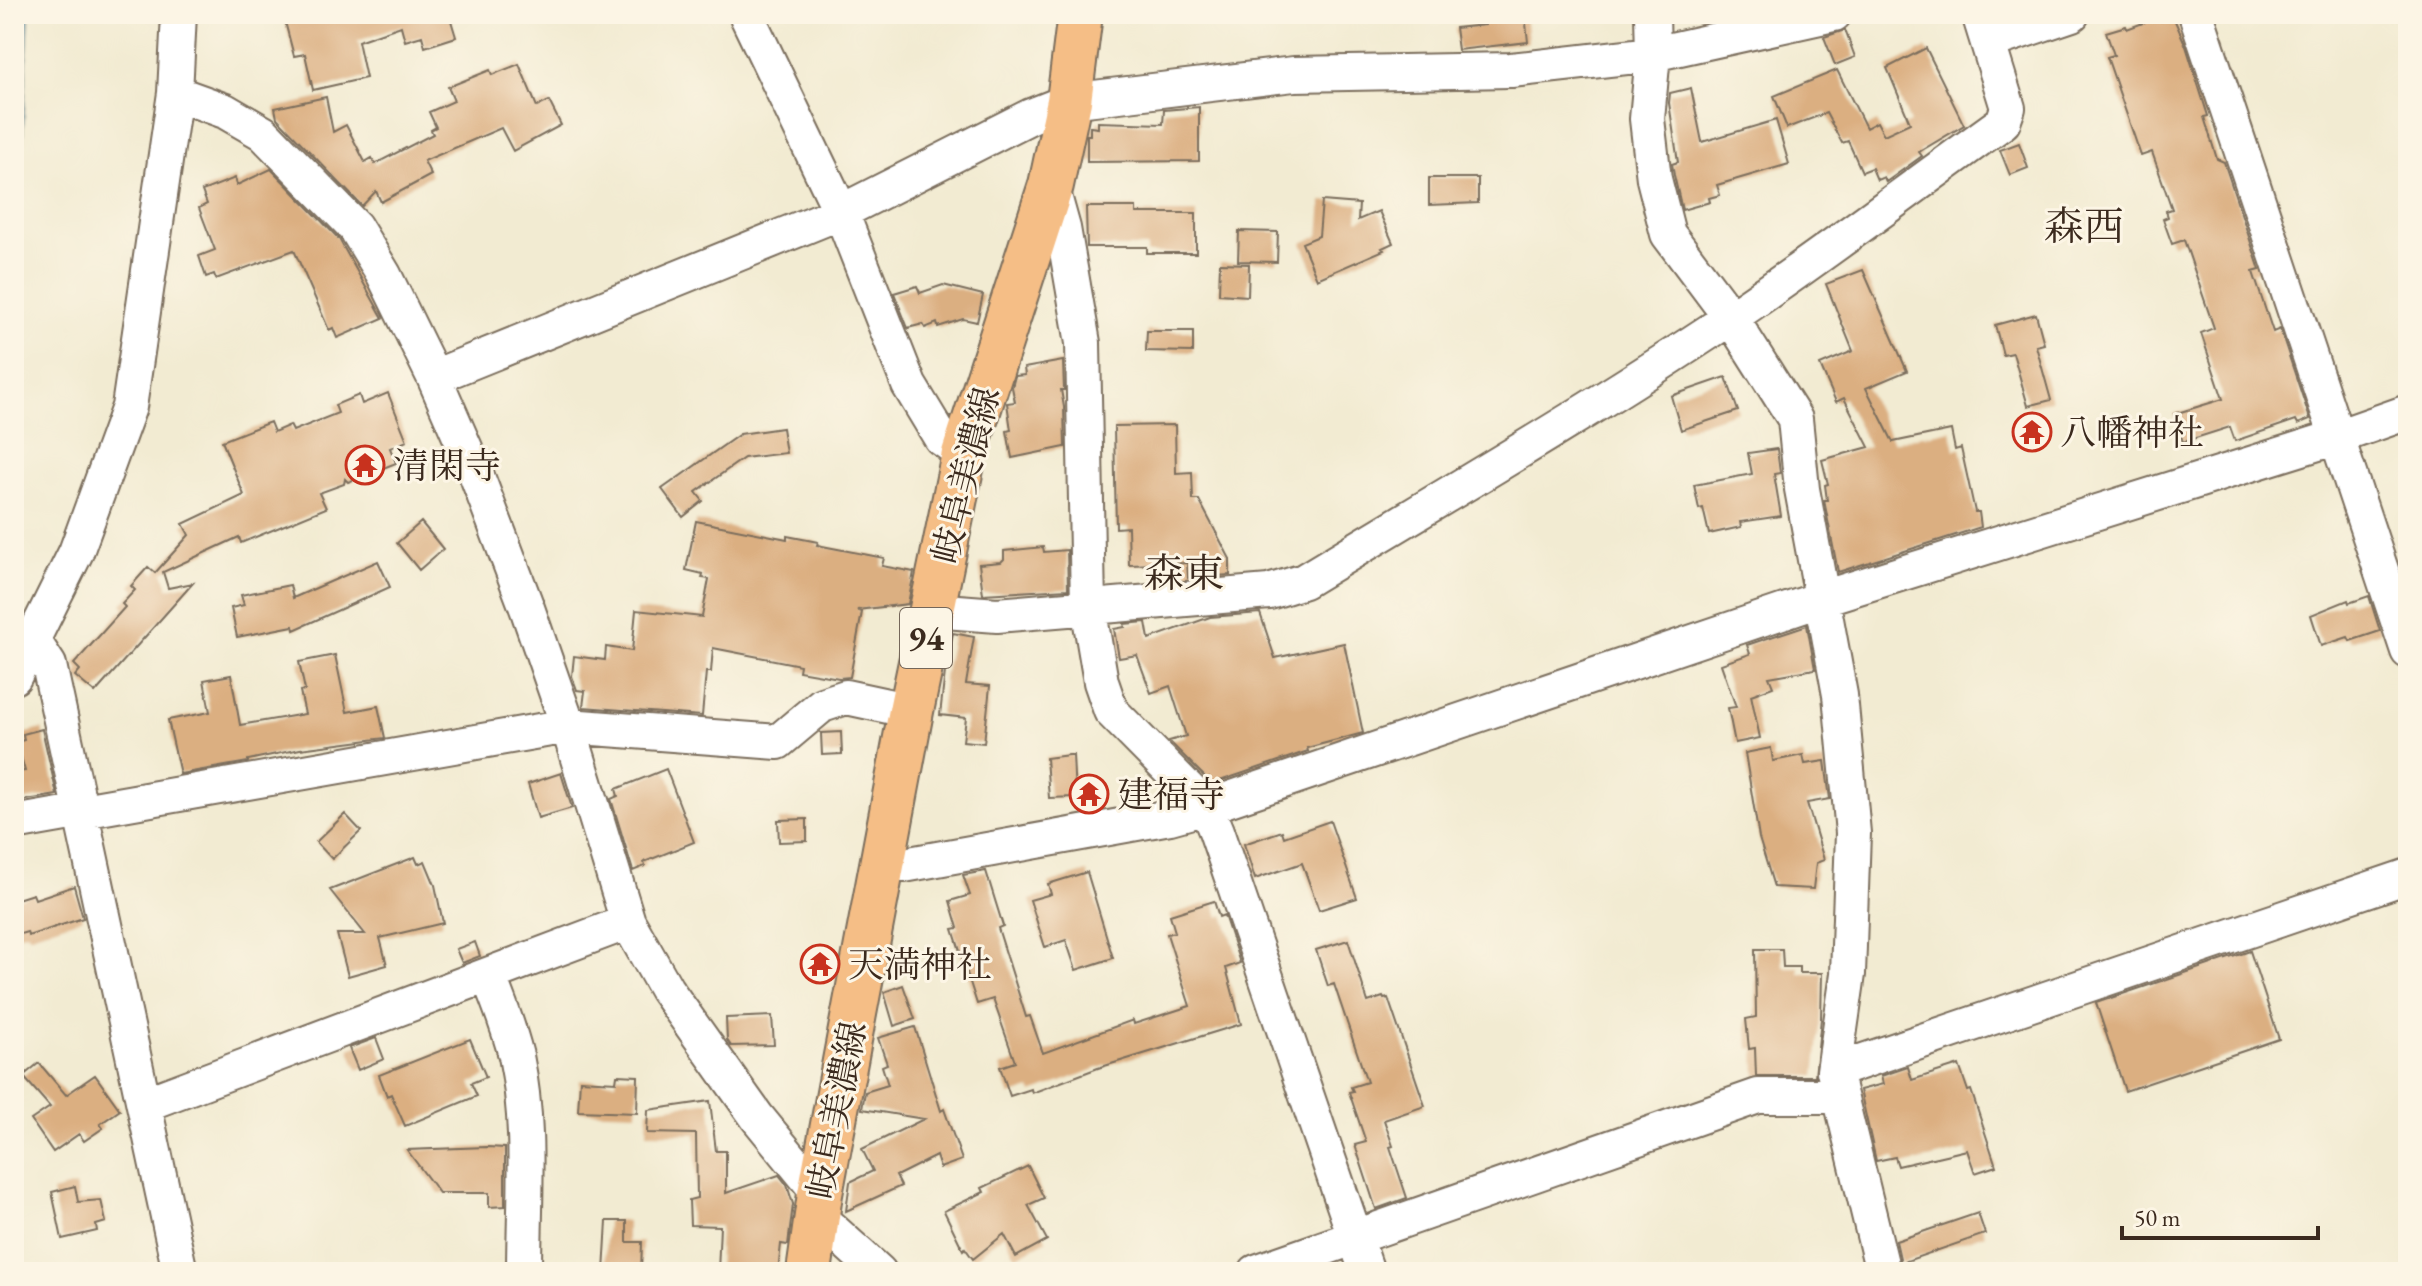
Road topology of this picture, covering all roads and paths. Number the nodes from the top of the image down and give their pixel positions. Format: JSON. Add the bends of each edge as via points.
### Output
{"nodes":[{"id":1,"x":179,"y":14,"type":"edge"},
{"id":2,"x":746,"y":14,"type":"edge"},
{"id":3,"x":1080,"y":14,"type":"edge"},
{"id":4,"x":1652,"y":14,"type":"edge"},
{"id":5,"x":1834,"y":14,"type":"edge"},
{"id":6,"x":2072,"y":14,"type":"edge"},
{"id":7,"x":2196,"y":14,"type":"edge"},
{"id":8,"x":1984,"y":28,"type":"edge"},
{"id":9,"x":1653,"y":54,"type":"junction"},
{"id":10,"x":175,"y":93,"type":"junction"},
{"id":11,"x":1069,"y":101,"type":"junction"},
{"id":12,"x":1051,"y":185,"type":"junction"},
{"id":13,"x":841,"y":212,"type":"junction"},
{"id":14,"x":1731,"y":318,"type":"junction"},
{"id":15,"x":434,"y":377,"type":"junction"},
{"id":16,"x":2408,"y":412,"type":"edge"},
{"id":17,"x":2337,"y":437,"type":"junction"},
{"id":18,"x":964,"y":454,"type":"junction"},
{"id":19,"x":1823,"y":598,"type":"junction"},
{"id":20,"x":1088,"y":606,"type":"junction"},
{"id":21,"x":932,"y":610,"type":"junction"},
{"id":22,"x":32,"y":639,"type":"junction"},
{"id":23,"x":2408,"y":651,"type":"edge"},
{"id":24,"x":14,"y":677,"type":"edge"},
{"id":25,"x":911,"y":711,"type":"junction"},
{"id":26,"x":568,"y":726,"type":"junction"},
{"id":27,"x":1206,"y":807,"type":"junction"},
{"id":28,"x":79,"y":811,"type":"junction"},
{"id":29,"x":14,"y":823,"type":"edge"},
{"id":30,"x":882,"y":864,"type":"junction"},
{"id":31,"x":2408,"y":876,"type":"edge"},
{"id":32,"x":628,"y":922,"type":"junction"},
{"id":33,"x":488,"y":975,"type":"junction"},
{"id":34,"x":1836,"y":1083,"type":"junction"},
{"id":35,"x":145,"y":1104,"type":"junction"},
{"id":36,"x":818,"y":1205,"type":"junction"},
{"id":37,"x":1357,"y":1238,"type":"junction"},
{"id":38,"x":180,"y":1272,"type":"edge"},
{"id":39,"x":524,"y":1272,"type":"edge"},
{"id":40,"x":809,"y":1272,"type":"edge"},
{"id":41,"x":879,"y":1272,"type":"edge"},
{"id":42,"x":1256,"y":1272,"type":"edge"},
{"id":43,"x":1367,"y":1272,"type":"edge"},
{"id":44,"x":1883,"y":1272,"type":"edge"}],
"edges":[{"from":1,"to":10,"type":"street"},
{"from":2,"to":13,"type":"street"},
{"from":3,"to":11,"type":"main road","name":"岐阜美濃線","number":"94"},
{"from":4,"to":9,"type":"street"},
{"from":5,"to":9,"type":"street"},
{"from":6,"to":8,"type":"street"},
{"from":7,"to":17,"type":"street"},
{"from":8,"to":14,"type":"street","via":[[2008,108],[2003,122]]},
{"from":9,"to":11,"type":"street","via":[[1511,70],[1294,74]]},
{"from":9,"to":14,"type":"street","via":[[1647,119],[1668,234]]},
{"from":10,"to":15,"type":"street","via":[[225,111],[263,133],[355,227]]},
{"from":10,"to":22,"type":"street","via":[[129,407],[76,552]]},
{"from":11,"to":12,"type":"main road","name":"岐阜美濃線","number":"94"},
{"from":11,"to":13,"type":"street"},
{"from":12,"to":18,"type":"main road","name":"岐阜美濃線","number":"94"},
{"from":12,"to":20,"type":"street","via":[[1083,343]]},
{"from":13,"to":15,"type":"street"},
{"from":13,"to":18,"type":"street","via":[[909,385],[941,438]]},
{"from":14,"to":19,"type":"street","via":[[1795,419]]},
{"from":14,"to":20,"type":"street","via":[[1304,581],[1269,592]]},
{"from":15,"to":26,"type":"street","via":[[480,485]]},
{"from":16,"to":17,"type":"street"},
{"from":17,"to":19,"type":"street"},
{"from":17,"to":23,"type":"street"},
{"from":18,"to":21,"type":"main road","name":"岐阜美濃線","number":"94"},
{"from":19,"to":27,"type":"street"},
{"from":19,"to":34,"type":"street","via":[[1840,695],[1853,833],[1848,974]]},
{"from":20,"to":21,"type":"street","via":[[997,615]]},
{"from":20,"to":27,"type":"street","via":[[1111,711]]},
{"from":21,"to":25,"type":"main road","name":"岐阜美濃線","number":"94"},
{"from":22,"to":24,"type":"street"},
{"from":22,"to":28,"type":"street","via":[[49,665]]},
{"from":25,"to":26,"type":"street","via":[[846,697],[822,705],[778,742]]},
{"from":25,"to":30,"type":"main road","name":"岐阜美濃線","number":"94"},
{"from":26,"to":28,"type":"street"},
{"from":26,"to":32,"type":"street"},
{"from":27,"to":30,"type":"street","via":[[904,865]]},
{"from":27,"to":37,"type":"street"},
{"from":28,"to":29,"type":"street"},
{"from":28,"to":35,"type":"street"},
{"from":30,"to":36,"type":"main road","name":"岐阜美濃線","number":"94"},
{"from":31,"to":34,"type":"street"},
{"from":32,"to":33,"type":"street"},
{"from":32,"to":36,"type":"street","via":[[666,989]]},
{"from":33,"to":35,"type":"street"},
{"from":33,"to":39,"type":"street","via":[[516,1059],[525,1126]]},
{"from":34,"to":37,"type":"street","via":[[1758,1096]]},
{"from":34,"to":44,"type":"street"},
{"from":35,"to":38,"type":"street"},
{"from":36,"to":40,"type":"main road","name":"岐阜美濃線","number":"94"},
{"from":36,"to":41,"type":"street"},
{"from":37,"to":42,"type":"street"},
{"from":37,"to":43,"type":"street"}]}
